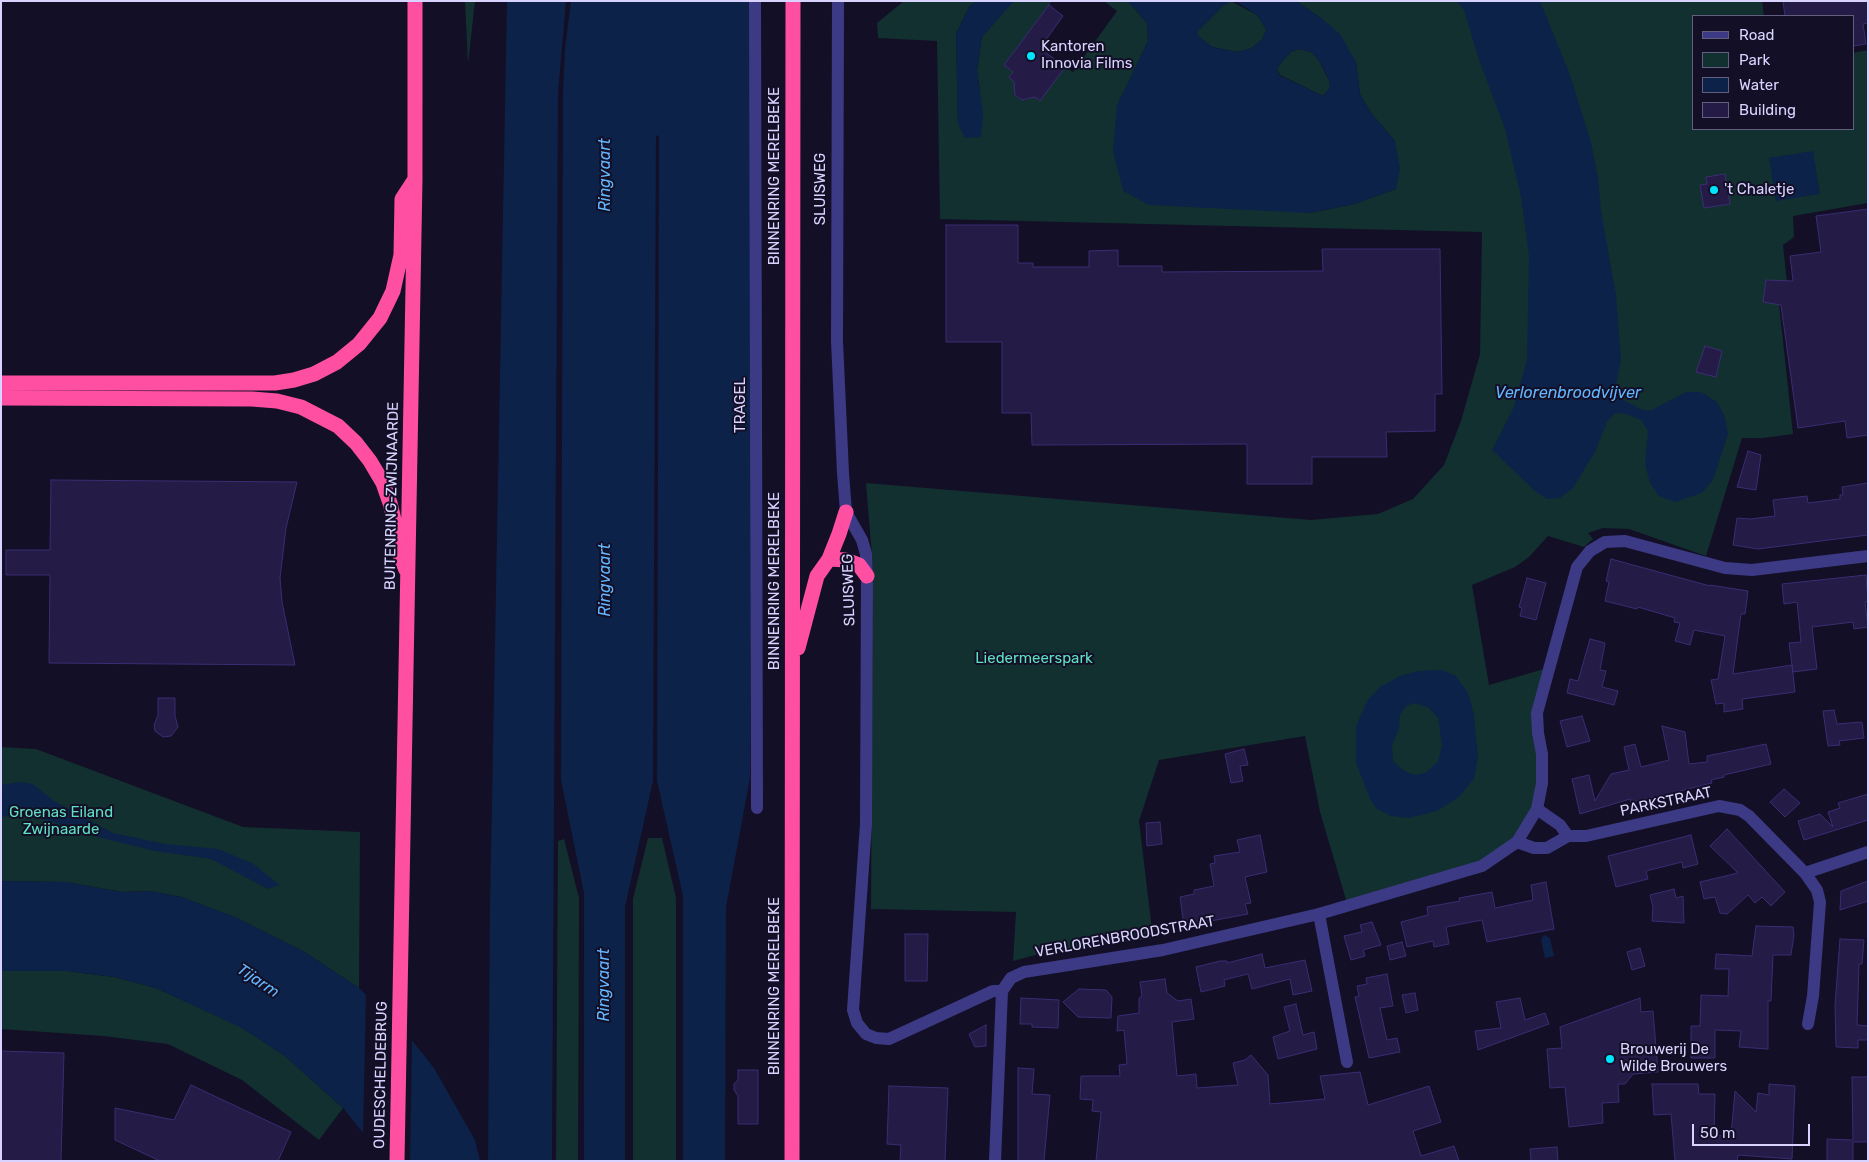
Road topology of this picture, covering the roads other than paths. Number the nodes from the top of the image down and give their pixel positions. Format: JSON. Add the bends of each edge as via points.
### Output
{"nodes":[{"id":1,"x":415,"y":1,"type":"edge"},
{"id":2,"x":756,"y":1,"type":"edge"},
{"id":3,"x":793,"y":1,"type":"edge"},
{"id":4,"x":838,"y":1,"type":"edge"},
{"id":5,"x":415,"y":179,"type":"junction"},
{"id":6,"x":1,"y":383,"type":"edge"},
{"id":7,"x":1,"y":398,"type":"edge"},
{"id":8,"x":846,"y":512,"type":"junction"},
{"id":9,"x":1868,"y":556,"type":"edge"},
{"id":10,"x":828,"y":558,"type":"junction"},
{"id":11,"x":408,"y":573,"type":"junction"},
{"id":12,"x":866,"y":576,"type":"junction"},
{"id":13,"x":793,"y":669,"type":"junction"},
{"id":14,"x":757,"y":808,"type":"dead end"},
{"id":15,"x":1537,"y":809,"type":"junction"},
{"id":16,"x":1568,"y":836,"type":"junction"},
{"id":17,"x":1517,"y":842,"type":"junction"},
{"id":18,"x":1868,"y":852,"type":"edge"},
{"id":19,"x":1805,"y":873,"type":"junction"},
{"id":20,"x":1319,"y":914,"type":"junction"},
{"id":21,"x":400,"y":991,"type":"joint"},
{"id":22,"x":1002,"y":991,"type":"junction"},
{"id":23,"x":1808,"y":1024,"type":"dead end"},
{"id":24,"x":889,"y":1038,"type":"joint"},
{"id":25,"x":1347,"y":1062,"type":"dead end"},
{"id":26,"x":792,"y":1116,"type":"junction"},
{"id":27,"x":397,"y":1161,"type":"edge"},
{"id":28,"x":792,"y":1161,"type":"edge"},
{"id":29,"x":802,"y":1161,"type":"edge"},
{"id":30,"x":994,"y":1161,"type":"edge"}],
"edges":[{"from":1,"to":5,"type":"highway","name":"BUITENRING-ZWIJNAARDE"},
{"from":2,"to":14,"type":"street","name":"TRAGEL"},
{"from":3,"to":13,"type":"highway","name":"BINNENRING MERELBEKE"},
{"from":4,"to":8,"type":"street","name":"SLUISWEG","via":[[837,341]]},
{"from":5,"to":6,"type":"highway","via":[[402,199],[401,256],[393,291],[380,318],[359,344],[337,362],[314,374],[275,383]]},
{"from":5,"to":11,"type":"highway","name":"BUITENRING-ZWIJNAARDE"},
{"from":7,"to":11,"type":"highway","via":[[252,399],[277,401],[316,414],[338,426],[356,443],[383,483],[396,524],[397,548]]},
{"from":8,"to":10,"type":"highway"},
{"from":8,"to":12,"type":"street","name":"SLUISWEG","via":[[862,540]]},
{"from":9,"to":15,"type":"street","name":"VERLORENBROODSTRAAT","via":[[1752,570],[1725,568],[1625,541],[1605,542],[1590,551],[1577,567],[1537,713],[1542,773]]},
{"from":10,"to":12,"type":"highway","via":[[859,565]]},
{"from":10,"to":13,"type":"highway","via":[[817,576]]},
{"from":11,"to":21,"type":"highway","name":"BUITENRING-ZWIJNAARDE"},
{"from":12,"to":24,"type":"street","name":"SLUISWEG","via":[[866,824],[853,1010],[857,1023],[866,1034]]},
{"from":13,"to":26,"type":"highway","name":"BINNENRING MERELBEKE"},
{"from":15,"to":16,"type":"street","via":[[1560,825]]},
{"from":15,"to":17,"type":"street","name":"VERLORENBROODSTRAAT"},
{"from":16,"to":17,"type":"street","name":"PARKSTRAAT","via":[[1547,848],[1534,848]]},
{"from":16,"to":19,"type":"street","name":"PARKSTRAAT","via":[[1586,836],[1719,806],[1731,807],[1750,816]]},
{"from":17,"to":20,"type":"street","name":"VERLORENBROODSTRAAT","via":[[1482,866]]},
{"from":18,"to":19,"type":"street"},
{"from":19,"to":23,"type":"street","name":"PARKSTRAAT","via":[[1817,890],[1820,902]]},
{"from":20,"to":22,"type":"street","name":"VERLORENBROODSTRAAT","via":[[1162,950],[1024,972],[1012,978]]},
{"from":20,"to":25,"type":"street"},
{"from":21,"to":27,"type":"highway","name":"OUDESCHELDEBRUG"},
{"from":22,"to":24,"type":"street","name":"VERLORENBROODSTRAAT","via":[[993,992]]},
{"from":22,"to":30,"type":"street"},
{"from":26,"to":28,"type":"highway","name":"BINNENRING MERELBEKE"},
{"from":26,"to":29,"type":"highway"}]}
